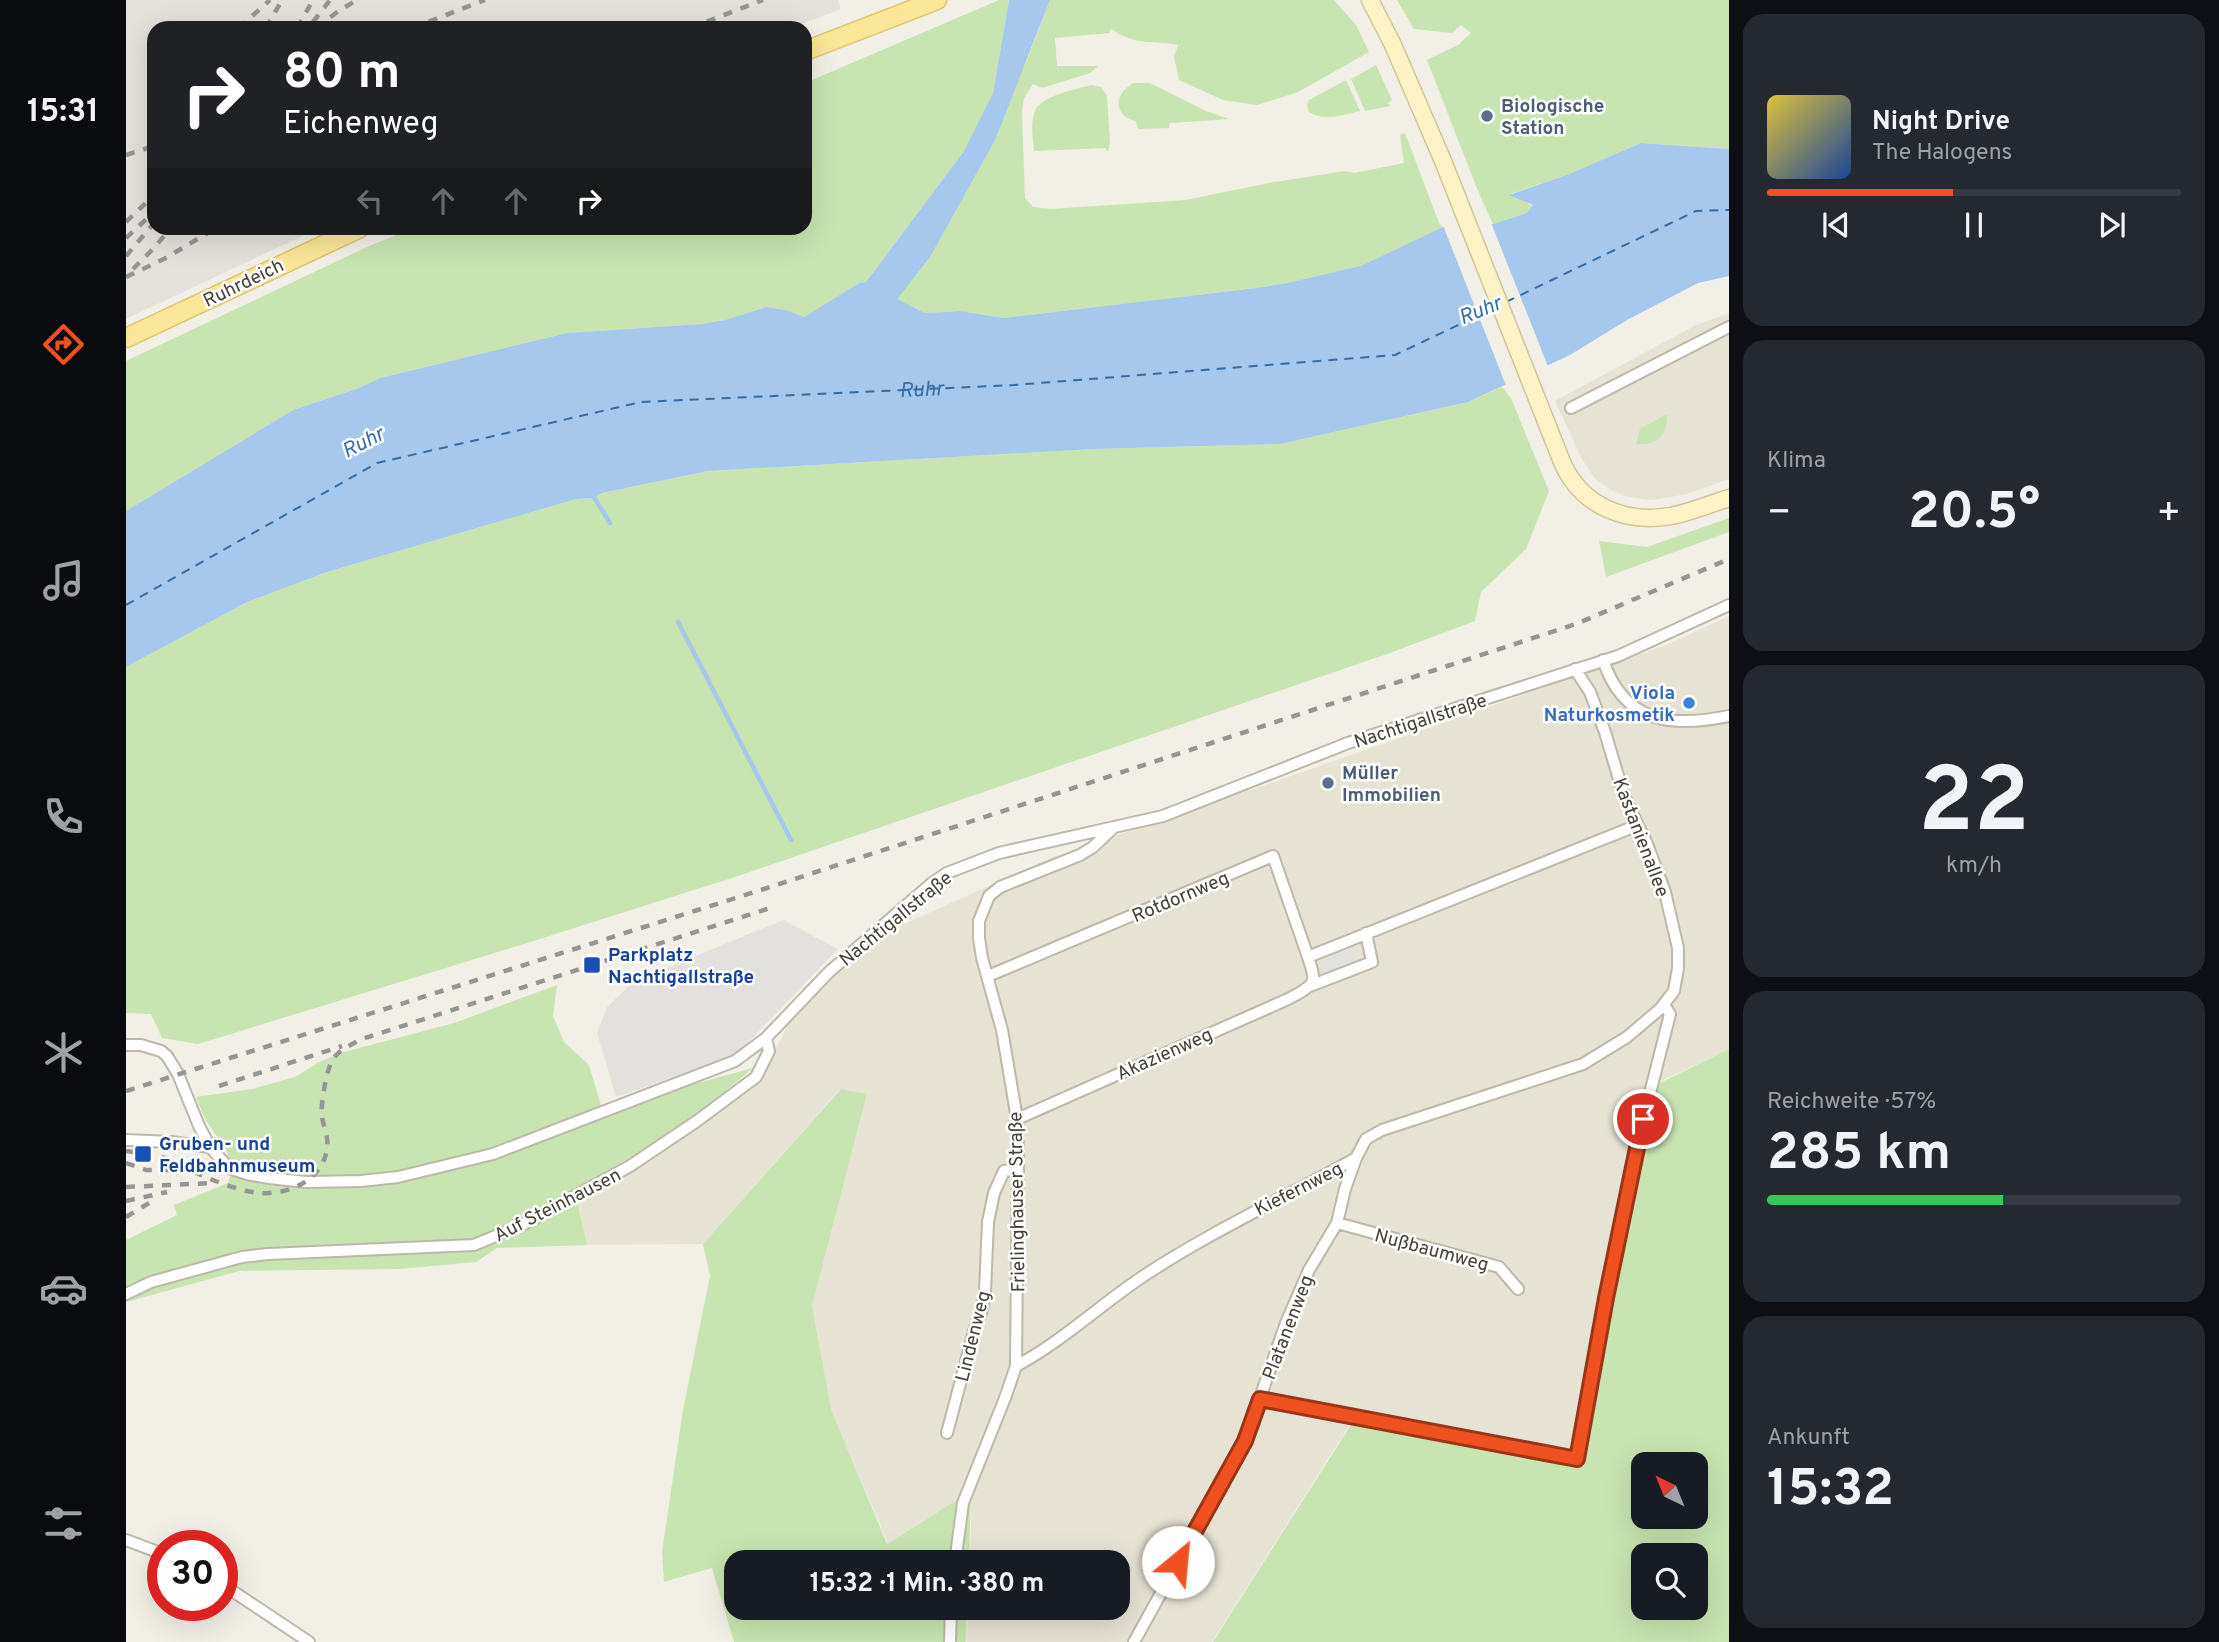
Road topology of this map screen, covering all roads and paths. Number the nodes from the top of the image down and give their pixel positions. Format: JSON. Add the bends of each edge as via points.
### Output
{"nodes":[{"id":1,"x":937,"y":0,"type":"edge"},
{"id":2,"x":911,"y":5,"type":"edge"},
{"id":3,"x":1374,"y":7,"type":"edge"},
{"id":4,"x":812,"y":48,"type":"edge"},
{"id":5,"x":345,"y":235,"type":"edge"},
{"id":6,"x":1729,"y":327,"type":"edge"},
{"id":7,"x":126,"y":338,"type":"edge"},
{"id":8,"x":1572,"y":408,"type":"dead end"},
{"id":9,"x":1729,"y":498,"type":"edge"},
{"id":10,"x":1729,"y":605,"type":"edge"},
{"id":11,"x":1603,"y":660,"type":"junction"},
{"id":12,"x":1575,"y":669,"type":"junction"},
{"id":13,"x":1729,"y":716,"type":"edge"},
{"id":14,"x":1638,"y":825,"type":"junction"},
{"id":15,"x":1112,"y":829,"type":"junction"},
{"id":16,"x":1367,"y":933,"type":"junction"},
{"id":17,"x":1308,"y":957,"type":"junction"},
{"id":18,"x":988,"y":976,"type":"junction"},
{"id":19,"x":1310,"y":986,"type":"junction"},
{"id":20,"x":1664,"y":1005,"type":"junction"},
{"id":21,"x":766,"y":1038,"type":"junction"},
{"id":22,"x":126,"y":1045,"type":"edge"},
{"id":23,"x":1017,"y":1119,"type":"junction"},
{"id":24,"x":126,"y":1140,"type":"edge"},
{"id":25,"x":210,"y":1147,"type":"junction"},
{"id":26,"x":1356,"y":1158,"type":"junction"},
{"id":27,"x":1017,"y":1169,"type":"junction"},
{"id":28,"x":1337,"y":1223,"type":"junction"},
{"id":29,"x":1518,"y":1289,"type":"dead end"},
{"id":30,"x":126,"y":1294,"type":"edge"},
{"id":31,"x":1016,"y":1366,"type":"junction"},
{"id":32,"x":1260,"y":1399,"type":"junction"},
{"id":33,"x":947,"y":1433,"type":"dead end"},
{"id":34,"x":126,"y":1540,"type":"edge"},
{"id":35,"x":147,"y":1549,"type":"edge"},
{"id":36,"x":957,"y":1550,"type":"edge"},
{"id":37,"x":238,"y":1595,"type":"edge"},
{"id":38,"x":951,"y":1620,"type":"edge"},
{"id":39,"x":309,"y":1642,"type":"edge"},
{"id":40,"x":950,"y":1642,"type":"edge"},
{"id":41,"x":1134,"y":1642,"type":"edge"}],
"edges":[{"from":1,"to":2,"type":"main road"},
{"from":2,"to":4,"type":"main road"},
{"from":3,"to":9,"type":"main road","via":[[1443,161],[1574,483],[1603,508],[1637,518],[1671,516]]},
{"from":5,"to":7,"type":"main road","name":"Ruhrdeich"},
{"from":6,"to":8,"type":"street"},
{"from":10,"to":11,"type":"street","name":"Nachtigallstraße"},
{"from":11,"to":12,"type":"street","name":"Nachtigallstraße"},
{"from":11,"to":13,"type":"street","via":[[1617,690],[1646,714],[1693,722]]},
{"from":12,"to":14,"type":"street","name":"Kastanienallee","via":[[1590,692]]},
{"from":12,"to":15,"type":"street","name":"Nachtigallstraße","via":[[1348,743],[1163,816]]},
{"from":14,"to":16,"type":"street"},
{"from":14,"to":20,"type":"street","name":"Kastanienallee","via":[[1665,892],[1678,948],[1674,991]]},
{"from":15,"to":18,"type":"street","name":"Frielinghauser Straße","via":[[1080,855],[1000,887],[989,896],[979,921]]},
{"from":15,"to":21,"type":"street","name":"Nachtigallstraße","via":[[999,853],[947,873],[828,972]]},
{"from":16,"to":17,"type":"street"},
{"from":16,"to":19,"type":"street","name":"Akazienweg","via":[[1372,962]]},
{"from":17,"to":18,"type":"street","name":"Rotdornweg","via":[[1273,856]]},
{"from":17,"to":19,"type":"street"},
{"from":18,"to":23,"type":"street","name":"Frielinghauser Straße"},
{"from":19,"to":23,"type":"street","name":"Akazienweg"},
{"from":20,"to":26,"type":"street","name":"Kiefernweg","via":[[1628,1037],[1583,1064],[1382,1130],[1366,1139]]},
{"from":20,"to":32,"type":"street","name":"Kastanienallee","via":[[1670,1014],[1637,1145],[1577,1459]]},
{"from":21,"to":25,"type":"street","name":"Nachtigallstraße","via":[[735,1061],[579,1122],[493,1154],[398,1177],[361,1181],[269,1178],[229,1168]]},
{"from":21,"to":30,"type":"street","name":"Auf Steinhausen","via":[[769,1051],[756,1077],[696,1121],[630,1167],[522,1225],[474,1245],[242,1257],[150,1282]]},
{"from":22,"to":25,"type":"street","name":"Nachtigallstraße","via":[[141,1045],[167,1056]]},
{"from":23,"to":27,"type":"street","name":"Frielinghauser Straße"},
{"from":24,"to":25,"type":"street"},
{"from":26,"to":28,"type":"street","name":"Platanenweg"},
{"from":26,"to":31,"type":"street","name":"Kiefernweg","via":[[1213,1233]]},
{"from":27,"to":31,"type":"street","name":"Frielinghauser Straße"},
{"from":27,"to":33,"type":"street","name":"Lindenweg","via":[[1004,1171],[994,1193],[982,1310]]},
{"from":28,"to":29,"type":"street","name":"Nußbaumweg","via":[[1499,1267]]},
{"from":28,"to":32,"type":"street","name":"Platanenweg","via":[[1309,1270]]},
{"from":31,"to":36,"type":"street","name":"Frielinghauser Straße","via":[[963,1503]]},
{"from":32,"to":41,"type":"street","name":"Platanenweg","via":[[1245,1441]]},
{"from":34,"to":35,"type":"street"},
{"from":37,"to":39,"type":"street"},
{"from":38,"to":40,"type":"street"}]}
